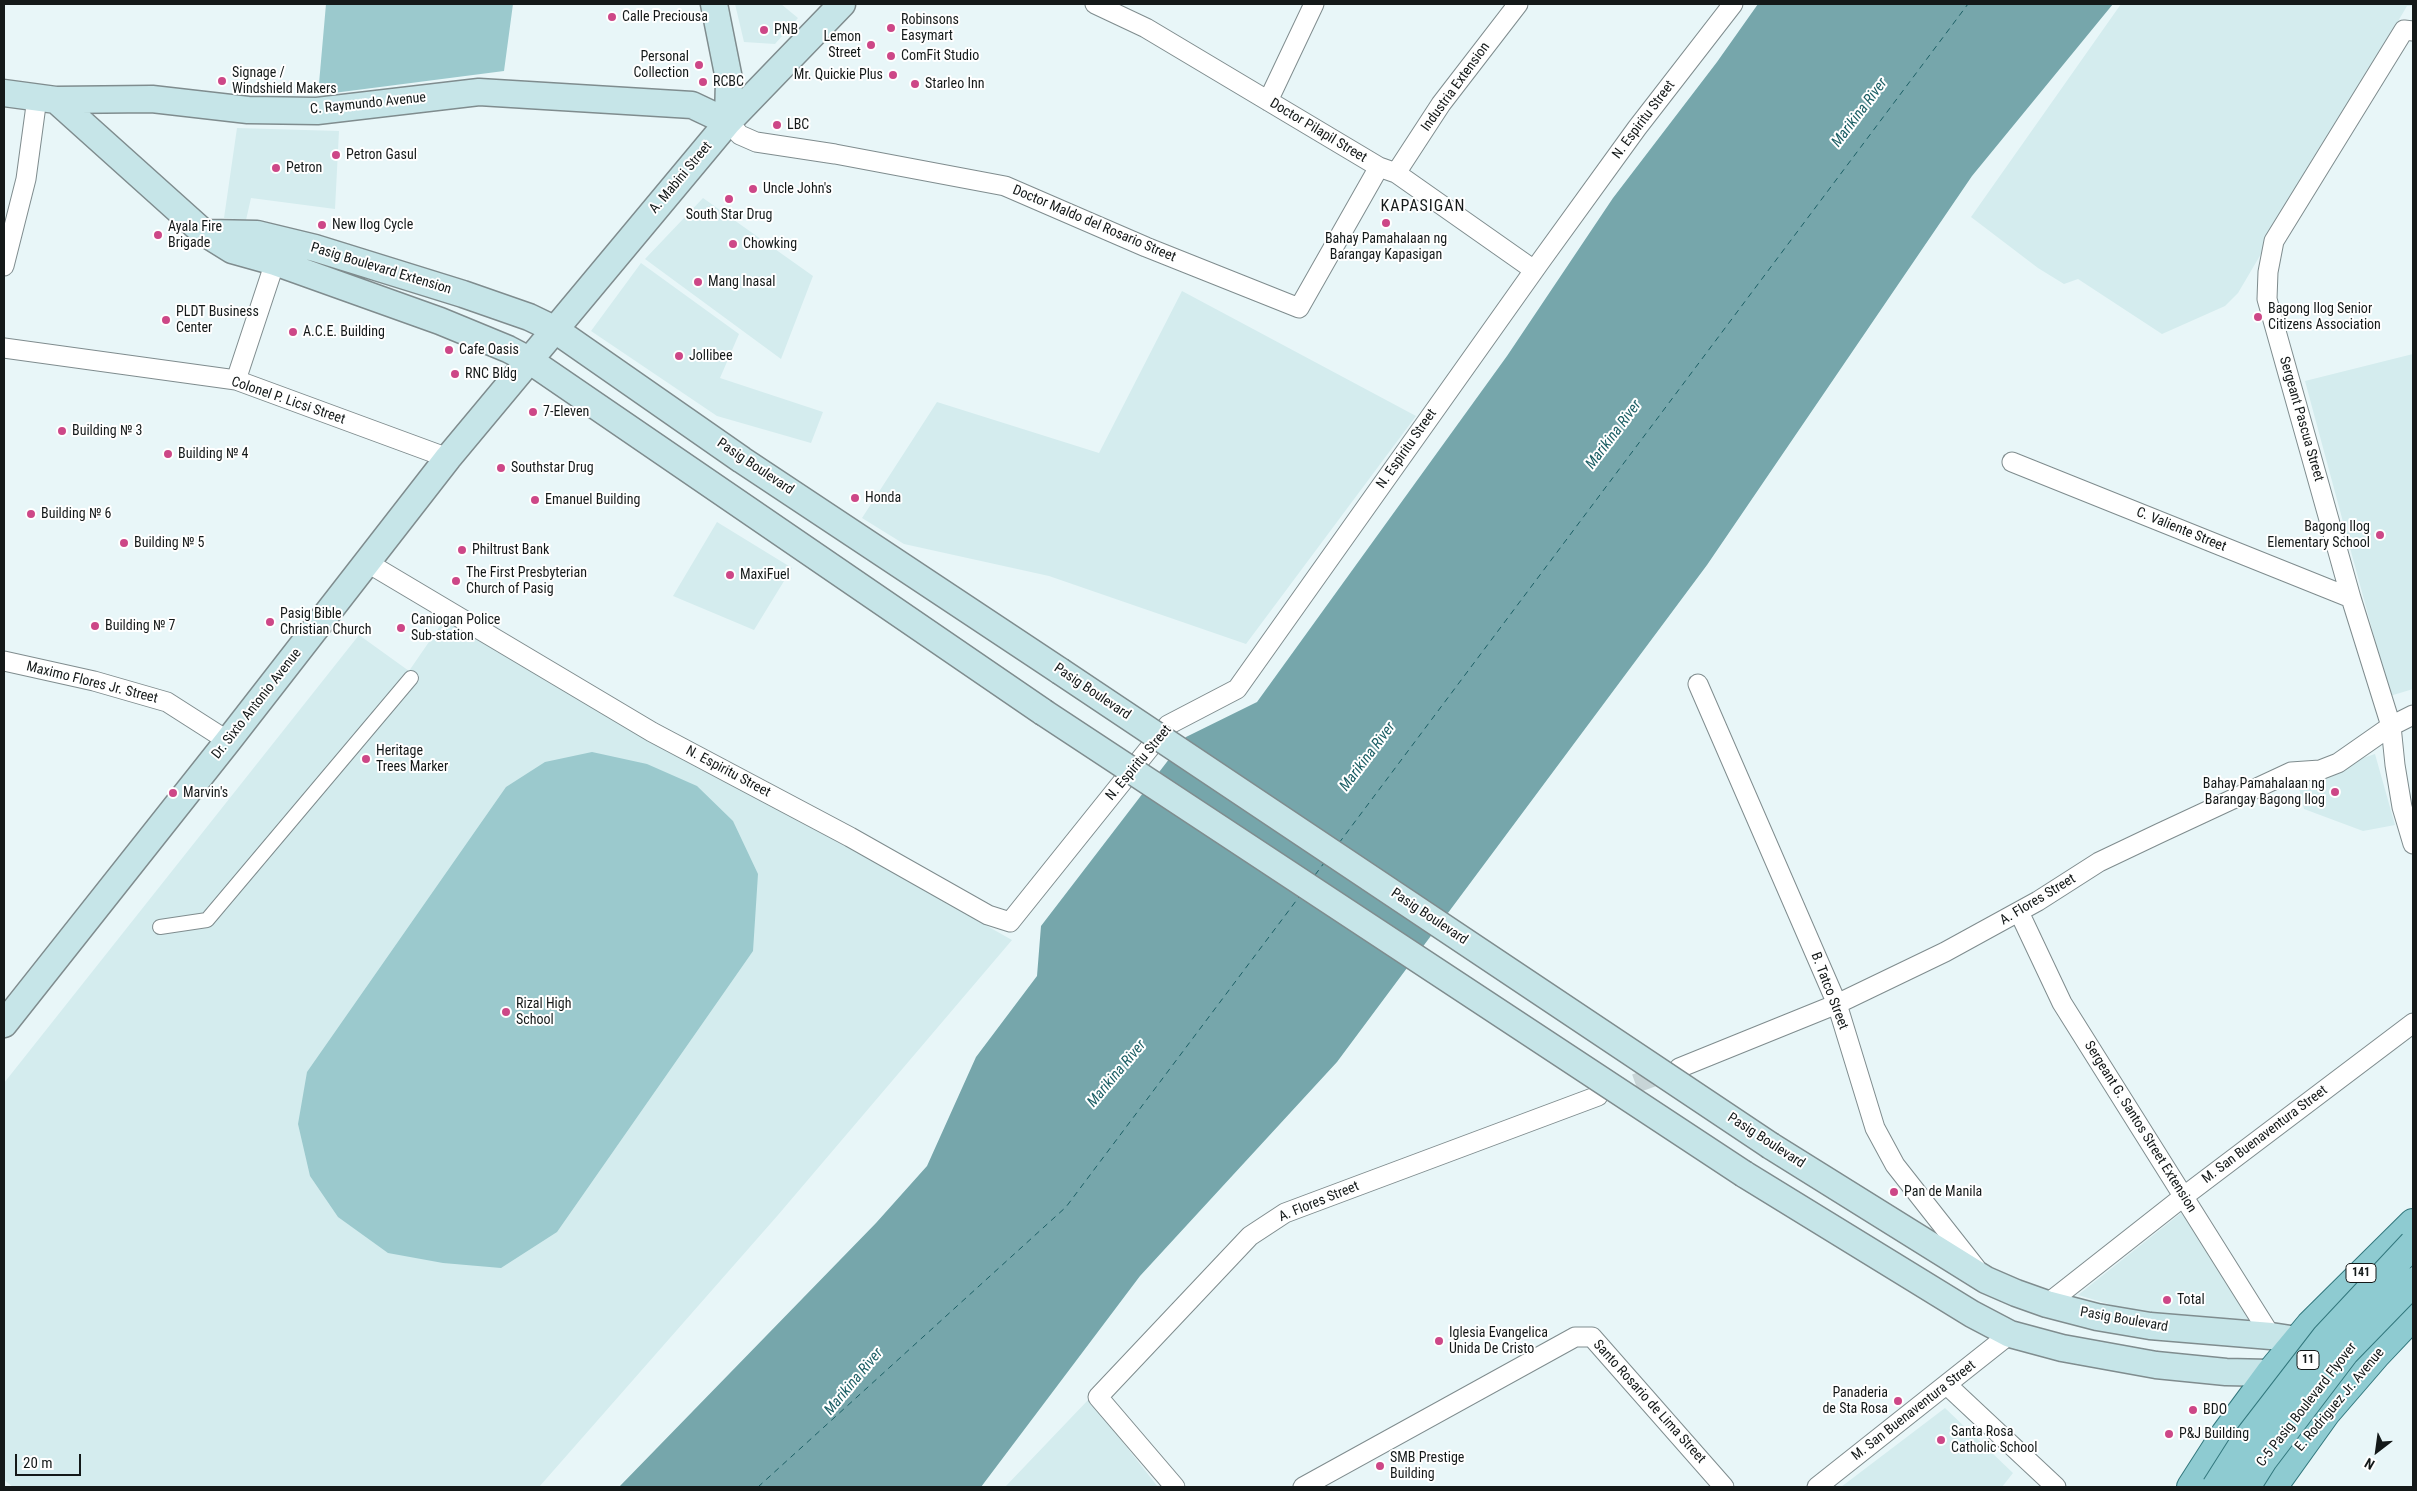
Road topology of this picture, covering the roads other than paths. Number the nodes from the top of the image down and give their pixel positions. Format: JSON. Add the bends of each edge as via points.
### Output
{"nodes":[{"id":1,"x":714,"y":4,"type":"edge"},
{"id":2,"x":842,"y":4,"type":"edge"},
{"id":3,"x":1094,"y":4,"type":"edge"},
{"id":4,"x":1314,"y":4,"type":"edge"},
{"id":5,"x":1518,"y":4,"type":"edge"},
{"id":6,"x":1733,"y":4,"type":"edge"},
{"id":7,"x":2413,"y":31,"type":"edge"},
{"id":8,"x":4,"y":93,"type":"edge"},
{"id":9,"x":46,"y":99,"type":"junction"},
{"id":10,"x":1268,"y":101,"type":"junction"},
{"id":11,"x":728,"y":122,"type":"junction"},
{"id":12,"x":1388,"y":170,"type":"junction"},
{"id":13,"x":203,"y":232,"type":"junction"},
{"id":14,"x":275,"y":262,"type":"junction"},
{"id":15,"x":4,"y":266,"type":"edge"},
{"id":16,"x":1534,"y":270,"type":"junction"},
{"id":17,"x":554,"y":330,"type":"junction"},
{"id":18,"x":4,"y":348,"type":"edge"},
{"id":19,"x":529,"y":360,"type":"junction"},
{"id":20,"x":236,"y":380,"type":"junction"},
{"id":21,"x":448,"y":458,"type":"junction"},
{"id":22,"x":2012,"y":462,"type":"dead end"},
{"id":23,"x":368,"y":563,"type":"junction"},
{"id":24,"x":2351,"y":598,"type":"junction"},
{"id":25,"x":4,"y":661,"type":"edge"},
{"id":26,"x":411,"y":678,"type":"dead end"},
{"id":27,"x":1698,"y":684,"type":"dead end"},
{"id":28,"x":2413,"y":715,"type":"edge"},
{"id":29,"x":2391,"y":726,"type":"junction"},
{"id":30,"x":228,"y":741,"type":"junction"},
{"id":31,"x":2408,"y":808,"type":"edge"},
{"id":32,"x":2413,"y":844,"type":"edge"},
{"id":33,"x":2019,"y":912,"type":"junction"},
{"id":34,"x":160,"y":927,"type":"dead end"},
{"id":35,"x":1837,"y":1004,"type":"junction"},
{"id":36,"x":2413,"y":1023,"type":"edge"},
{"id":37,"x":4,"y":1024,"type":"edge"},
{"id":38,"x":1679,"y":1068,"type":"tunnel mouth"},
{"id":39,"x":1598,"y":1096,"type":"tunnel mouth"},
{"id":40,"x":2183,"y":1197,"type":"junction"},
{"id":41,"x":2413,"y":1223,"type":"edge"},
{"id":42,"x":2413,"y":1244,"type":"edge"},
{"id":43,"x":1986,"y":1280,"type":"junction"},
{"id":44,"x":2413,"y":1282,"type":"edge"},
{"id":45,"x":2047,"y":1304,"type":"junction"},
{"id":46,"x":2413,"y":1316,"type":"edge"},
{"id":47,"x":2010,"y":1334,"type":"junction"},
{"id":48,"x":2284,"y":1338,"type":"junction"},
{"id":49,"x":2270,"y":1373,"type":"junction"},
{"id":50,"x":2355,"y":1380,"type":"junction"},
{"id":51,"x":1947,"y":1385,"type":"junction"},
{"id":52,"x":2331,"y":1407,"type":"junction"},
{"id":53,"x":1175,"y":1487,"type":"edge"},
{"id":54,"x":1303,"y":1487,"type":"edge"},
{"id":55,"x":1724,"y":1487,"type":"edge"},
{"id":56,"x":1817,"y":1487,"type":"edge"},
{"id":57,"x":2056,"y":1487,"type":"edge"},
{"id":58,"x":2192,"y":1487,"type":"edge"},
{"id":59,"x":2216,"y":1487,"type":"edge"},
{"id":60,"x":2246,"y":1487,"type":"edge"},
{"id":61,"x":2273,"y":1487,"type":"edge"}],
"edges":[{"from":1,"to":11,"type":"main road","via":[[729,79]]},
{"from":2,"to":11,"type":"main road","name":"A. Mabini Street"},
{"from":3,"to":10,"type":"street","name":"Doctor Pilapil Street","via":[[1146,28]]},
{"from":4,"to":10,"type":"street"},
{"from":5,"to":12,"type":"street","name":"Industria Extension"},
{"from":6,"to":16,"type":"street","name":"N. Espiritu Street","via":[[1637,128]]},
{"from":7,"to":24,"type":"street","name":"Sergeant Pascua Street","via":[[2404,30],[2274,241],[2268,272],[2268,299]]},
{"from":8,"to":9,"type":"main road","name":"C. Raymundo Avenue"},
{"from":9,"to":11,"type":"main road","name":"C. Raymundo Avenue","via":[[152,99],[248,110],[317,111],[479,92],[692,104]]},
{"from":9,"to":13,"type":"main road","name":"Pasig Boulevard Extension"},
{"from":9,"to":15,"type":"street"},
{"from":10,"to":12,"type":"street","name":"Doctor Pilapil Street"},
{"from":11,"to":12,"type":"street","name":"Doctor Maldo del Rosario Street","via":[[740,135],[756,142],[1005,186],[1299,308]]},
{"from":11,"to":17,"type":"main road","name":"A. Mabini Street"},
{"from":12,"to":16,"type":"street","name":"Doctor Pilapil Street"},
{"from":13,"to":14,"type":"main road","name":"Pasig Boulevard Extension","via":[[232,250]]},
{"from":13,"to":17,"type":"main road","name":"Pasig Boulevard Extension","via":[[257,234],[315,248],[463,294],[530,317]]},
{"from":14,"to":19,"type":"main road","name":"Pasig Boulevard Extension","via":[[440,321]]},
{"from":14,"to":20,"type":"street"},
{"from":16,"to":23,"type":"street","name":"N. Espiritu Street","via":[[1237,689],[1168,725],[1010,922],[988,915],[652,732]]},
{"from":17,"to":19,"type":"main road","name":"A. Mabini Street"},
{"from":17,"to":43,"type":"main road","name":"Pasig Boulevard","bridge":true,"via":[[742,460],[1771,1146]]},
{"from":18,"to":20,"type":"street","name":"Colonel P. Licsi Street"},
{"from":19,"to":21,"type":"main road","name":"Dr. Sixto Antonio Avenue"},
{"from":19,"to":47,"type":"main road","bridge":true,"via":[[1043,712],[1744,1174]]},
{"from":20,"to":21,"type":"street","name":"Colonel P. Licsi Street"},
{"from":21,"to":23,"type":"main road","name":"Dr. Sixto Antonio Avenue"},
{"from":22,"to":24,"type":"street","name":"C. Valiente Street"},
{"from":23,"to":30,"type":"main road","name":"Dr. Sixto Antonio Avenue"},
{"from":24,"to":29,"type":"street","name":"Sergeant Pascua Street"},
{"from":25,"to":30,"type":"street","name":"Maximo Flores Jr. Street","via":[[94,681],[167,702]]},
{"from":26,"to":34,"type":"street","via":[[207,920]]},
{"from":27,"to":35,"type":"street","name":"B. Tatco Street"},
{"from":28,"to":29,"type":"street","name":"A. Flores Street"},
{"from":29,"to":31,"type":"street","name":"Sergeant Pascua Street","via":[[2394,765]]},
{"from":29,"to":33,"type":"street","name":"A. Flores Street","via":[[2338,763],[2320,770],[2291,772],[2160,832],[2099,862]]},
{"from":30,"to":37,"type":"main road","name":"Dr. Sixto Antonio Avenue"},
{"from":31,"to":32,"type":"street","name":"Sergeant Pascua Street"},
{"from":33,"to":35,"type":"street","name":"A. Flores Street"},
{"from":33,"to":40,"type":"street","name":"Sergeant G. Santos Street Extension","via":[[2062,1003]]},
{"from":35,"to":38,"type":"street","name":"A. Flores Street"},
{"from":35,"to":43,"type":"street","name":"B. Tatco Street","via":[[1875,1128],[1895,1165]]},
{"from":36,"to":40,"type":"street","name":"M. San Buenaventura Street"},
{"from":39,"to":53,"type":"street","name":"A. Flores Street","via":[[1286,1213],[1250,1236],[1098,1397]]},
{"from":40,"to":45,"type":"street","name":"M. San Buenaventura Street"},
{"from":40,"to":48,"type":"street","name":"Sergeant G. Santos Street Extension"},
{"from":41,"to":48,"type":"main road","number":"141"},
{"from":42,"to":59,"type":"main road","name":"C-5 Pasig Boulevard Flyover","number":"11","bridge":true,"via":[[2326,1336],[2242,1446]]},
{"from":43,"to":45,"type":"main road","name":"Pasig Boulevard"},
{"from":44,"to":60,"type":"main road","name":"C-5 Pasig Boulevard Flyover","number":"11","bridge":true,"via":[[2345,1352]]},
{"from":45,"to":48,"type":"main road","name":"Pasig Boulevard","via":[[2150,1326]]},
{"from":46,"to":50,"type":"main road","name":"E. Rodriguez Jr. Avenue"},
{"from":47,"to":49,"type":"main road","via":[[2062,1348],[2156,1364]]},
{"from":47,"to":51,"type":"street","name":"M. San Buenaventura Street"},
{"from":48,"to":49,"type":"main road","number":"141"},
{"from":48,"to":50,"type":"main road","name":"Pasig Boulevard"},
{"from":49,"to":52,"type":"main road"},
{"from":49,"to":58,"type":"main road","number":"141","via":[[2225,1434]]},
{"from":50,"to":52,"type":"main road","name":"E. Rodriguez Jr. Avenue"},
{"from":51,"to":56,"type":"street","name":"M. San Buenaventura Street"},
{"from":51,"to":57,"type":"street"},
{"from":52,"to":61,"type":"main road","name":"E. Rodriguez Jr. Avenue"},
{"from":54,"to":55,"type":"street","name":"Santo Rosario de Lima Street","via":[[1575,1337],[1592,1337]]}]}
